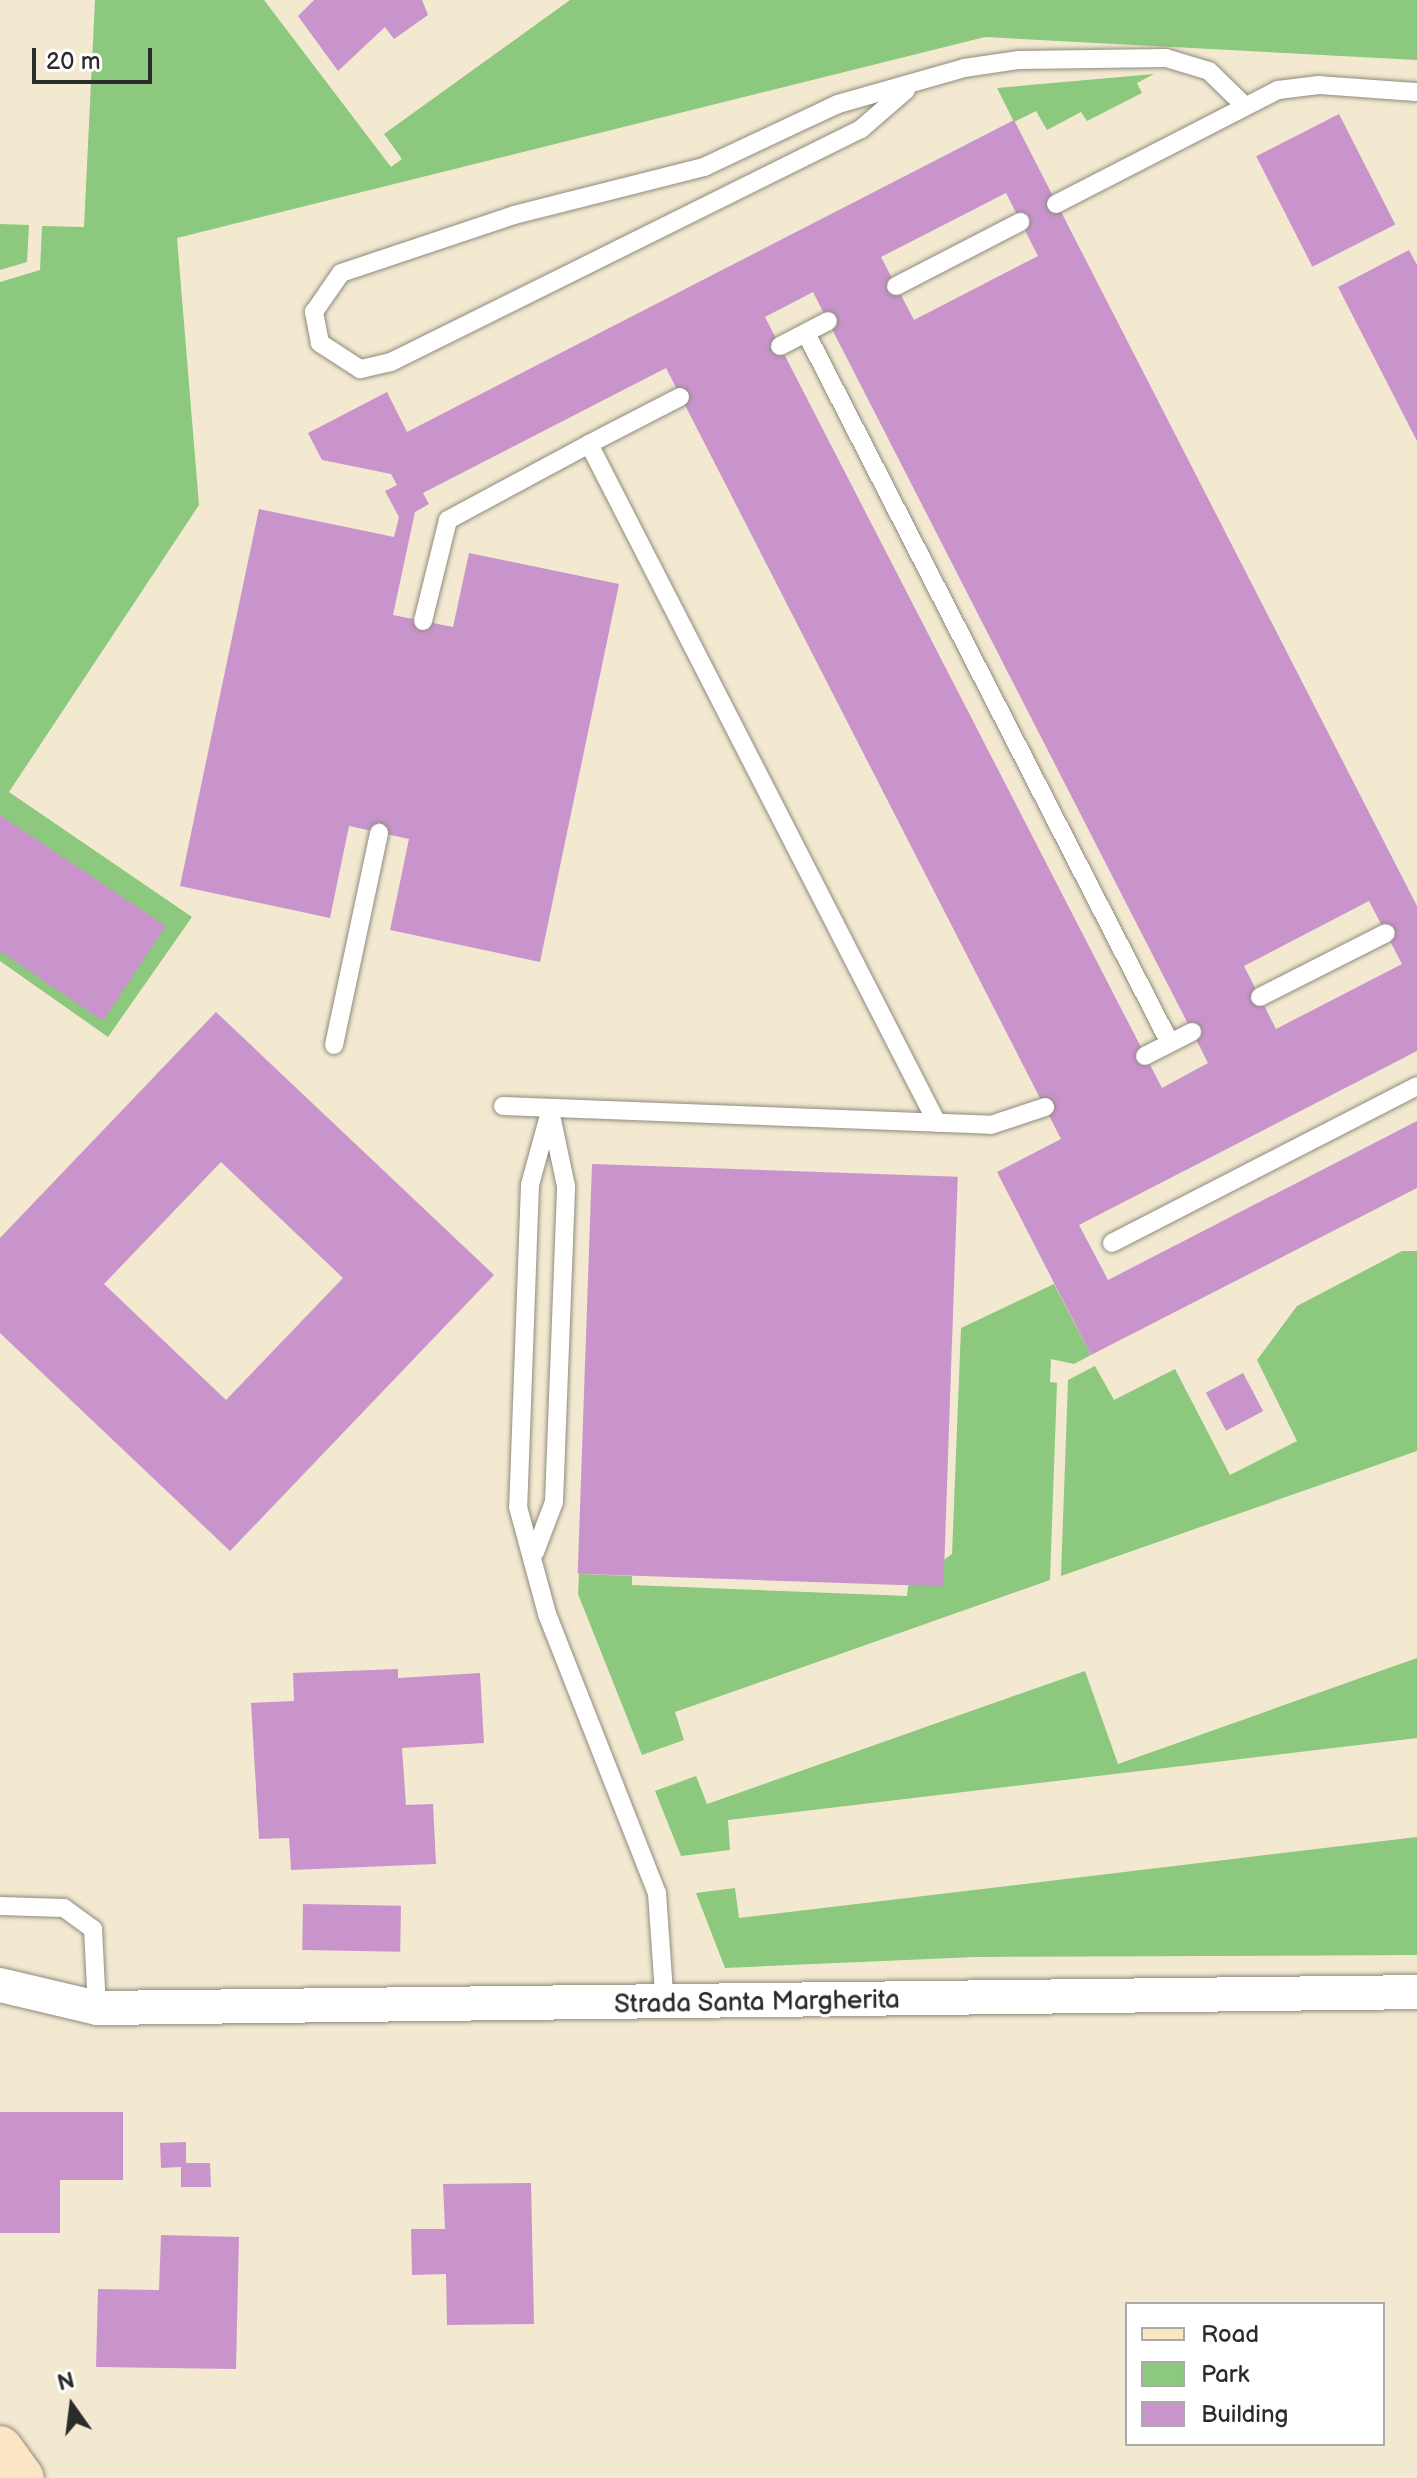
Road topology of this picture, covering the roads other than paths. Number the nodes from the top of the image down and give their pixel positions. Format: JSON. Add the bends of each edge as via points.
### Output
{"nodes":[{"id":1,"x":906,"y":90,"type":"junction"},
{"id":2,"x":1417,"y":92,"type":"edge"},
{"id":3,"x":1245,"y":106,"type":"junction"},
{"id":4,"x":1056,"y":204,"type":"dead end"},
{"id":5,"x":1020,"y":222,"type":"dead end"},
{"id":6,"x":896,"y":286,"type":"dead end"},
{"id":7,"x":828,"y":321,"type":"dead end"},
{"id":8,"x":806,"y":333,"type":"junction"},
{"id":9,"x":780,"y":346,"type":"dead end"},
{"id":10,"x":680,"y":397,"type":"dead end"},
{"id":11,"x":589,"y":444,"type":"junction"},
{"id":12,"x":423,"y":621,"type":"dead end"},
{"id":13,"x":379,"y":833,"type":"dead end"},
{"id":14,"x":1386,"y":933,"type":"dead end"},
{"id":15,"x":1260,"y":997,"type":"dead end"},
{"id":16,"x":1192,"y":1032,"type":"dead end"},
{"id":17,"x":1170,"y":1043,"type":"junction"},
{"id":18,"x":334,"y":1045,"type":"dead end"},
{"id":19,"x":1145,"y":1056,"type":"dead end"},
{"id":20,"x":1417,"y":1086,"type":"edge"},
{"id":21,"x":503,"y":1106,"type":"dead end"},
{"id":22,"x":1045,"y":1107,"type":"dead end"},
{"id":23,"x":551,"y":1108,"type":"junction"},
{"id":24,"x":937,"y":1123,"type":"junction"},
{"id":25,"x":1112,"y":1243,"type":"dead end"},
{"id":26,"x":535,"y":1555,"type":"junction"},
{"id":27,"x":0,"y":1906,"type":"edge"},
{"id":28,"x":0,"y":1985,"type":"edge"},
{"id":29,"x":1417,"y":1992,"type":"edge"},
{"id":30,"x":665,"y":2006,"type":"junction"},
{"id":31,"x":97,"y":2008,"type":"junction"},
{"id":32,"x":0,"y":2448,"type":"edge"},
{"id":33,"x":22,"y":2478,"type":"edge"}],
"edges":[{"from":1,"to":1,"type":"lane","via":[[838,104],[704,167],[514,215],[341,273],[314,312],[320,343],[352,367],[391,362],[861,129]]},
{"from":1,"to":3,"type":"lane","via":[[1001,61],[1166,58],[1209,71]]},
{"from":2,"to":3,"type":"lane","via":[[1305,85]]},
{"from":3,"to":4,"type":"lane"},
{"from":5,"to":6,"type":"lane"},
{"from":7,"to":8,"type":"lane"},
{"from":8,"to":9,"type":"lane"},
{"from":8,"to":17,"type":"lane"},
{"from":10,"to":11,"type":"lane"},
{"from":11,"to":12,"type":"lane","via":[[448,520]]},
{"from":11,"to":24,"type":"lane"},
{"from":13,"to":18,"type":"lane"},
{"from":14,"to":15,"type":"lane"},
{"from":16,"to":17,"type":"lane"},
{"from":17,"to":19,"type":"lane"},
{"from":20,"to":25,"type":"lane"},
{"from":21,"to":23,"type":"lane"},
{"from":22,"to":24,"type":"lane","via":[[1002,1124]]},
{"from":23,"to":24,"type":"lane"},
{"from":23,"to":26,"type":"lane","via":[[566,1186],[554,1502]]},
{"from":23,"to":26,"type":"lane","via":[[530,1185],[517,1500]]},
{"from":26,"to":30,"type":"lane","via":[[547,1614],[657,1893]]},
{"from":27,"to":31,"type":"lane","via":[[64,1908],[93,1929]]},
{"from":28,"to":31,"type":"street","name":"Strada Santa Margherita"},
{"from":29,"to":30,"type":"street","name":"Strada Santa Margherita"},
{"from":30,"to":31,"type":"street","name":"Strada Santa Margherita"},
{"from":32,"to":33,"type":"main road"}]}
